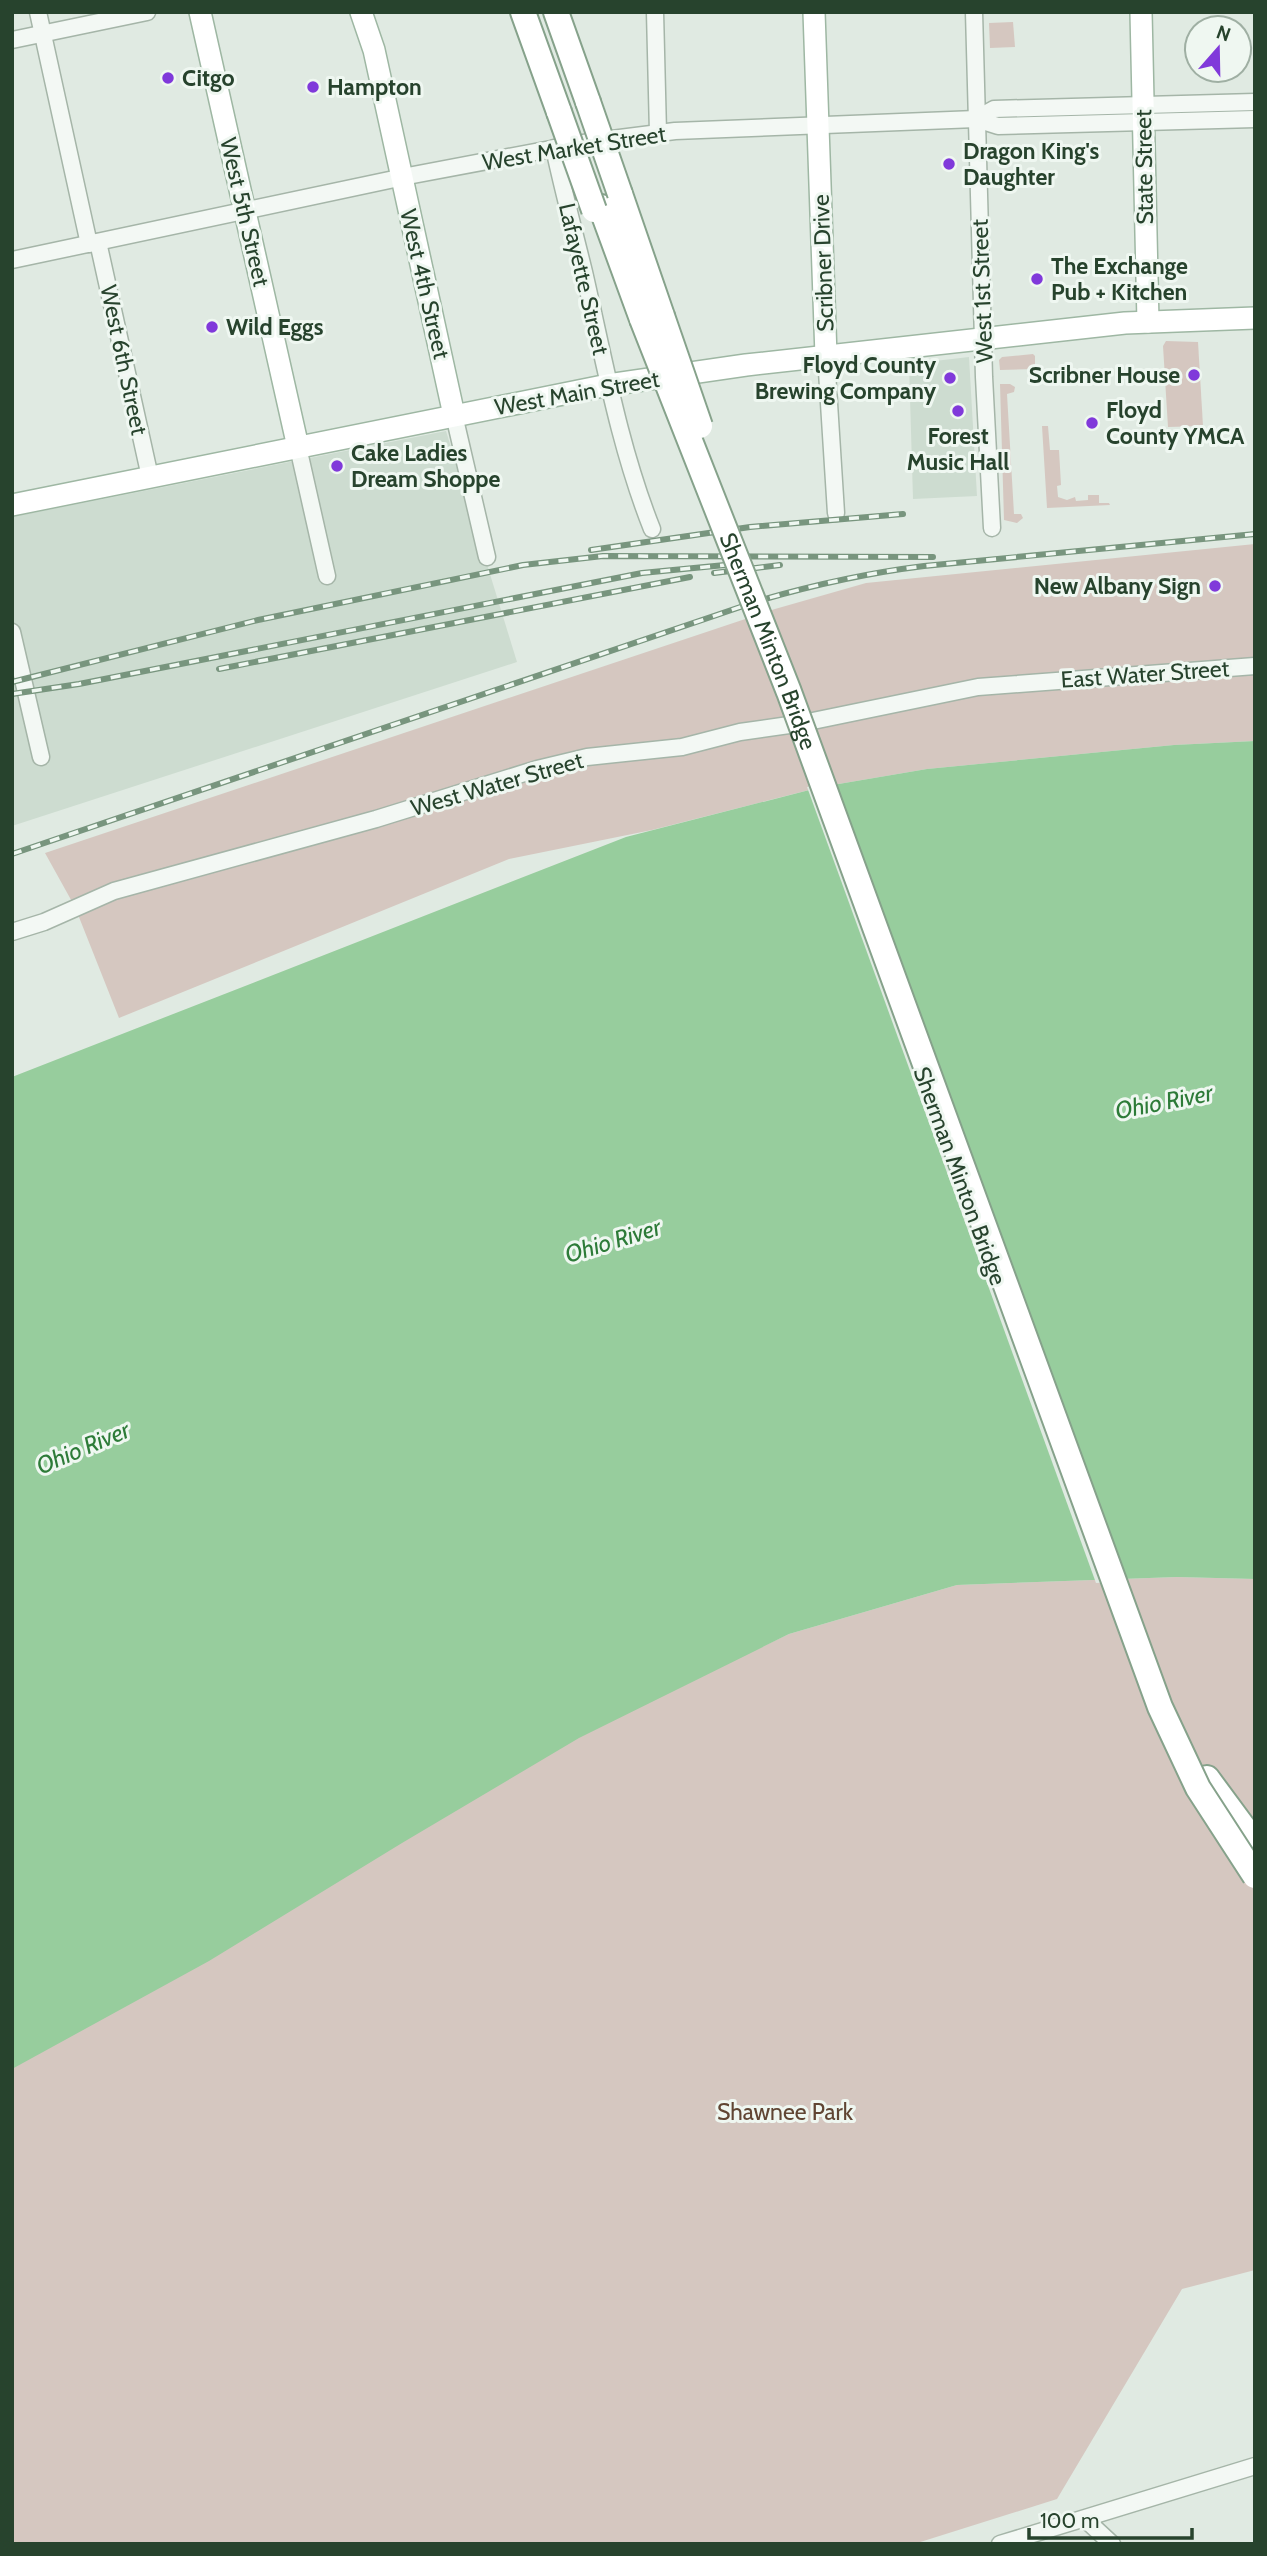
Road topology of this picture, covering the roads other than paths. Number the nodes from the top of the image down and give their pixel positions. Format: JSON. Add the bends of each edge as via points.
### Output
{"nodes":[{"id":1,"x":38,"y":12,"type":"edge"},
{"id":2,"x":147,"y":12,"type":"edge"},
{"id":3,"x":200,"y":12,"type":"edge"},
{"id":4,"x":361,"y":12,"type":"edge"},
{"id":5,"x":523,"y":12,"type":"edge"},
{"id":6,"x":530,"y":12,"type":"edge"},
{"id":7,"x":556,"y":12,"type":"edge"},
{"id":8,"x":654,"y":12,"type":"edge"},
{"id":9,"x":814,"y":12,"type":"edge"},
{"id":10,"x":974,"y":12,"type":"edge"},
{"id":11,"x":1141,"y":12,"type":"edge"},
{"id":12,"x":42,"y":34,"type":"junction"},
{"id":13,"x":12,"y":40,"type":"edge"},
{"id":14,"x":1255,"y":102,"type":"edge"},
{"id":15,"x":571,"y":108,"type":"junction"},
{"id":16,"x":1143,"y":113,"type":"junction"},
{"id":17,"x":976,"y":119,"type":"junction"},
{"id":18,"x":1255,"y":119,"type":"edge"},
{"id":19,"x":818,"y":127,"type":"junction"},
{"id":20,"x":659,"y":133,"type":"junction"},
{"id":21,"x":554,"y":148,"type":"junction"},
{"id":22,"x":402,"y":179,"type":"junction"},
{"id":23,"x":245,"y":210,"type":"junction"},
{"id":24,"x":94,"y":243,"type":"junction"},
{"id":25,"x":12,"y":260,"type":"edge"},
{"id":26,"x":1255,"y":318,"type":"edge"},
{"id":27,"x":646,"y":319,"type":"junction"},
{"id":28,"x":1140,"y":322,"type":"junction"},
{"id":29,"x":984,"y":339,"type":"junction"},
{"id":30,"x":826,"y":356,"type":"junction"},
{"id":31,"x":607,"y":385,"type":"junction"},
{"id":32,"x":454,"y":415,"type":"junction"},
{"id":33,"x":696,"y":444,"type":"junction"},
{"id":34,"x":298,"y":447,"type":"junction"},
{"id":35,"x":150,"y":477,"type":"junction"},
{"id":36,"x":12,"y":505,"type":"edge"},
{"id":37,"x":836,"y":513,"type":"dead end"},
{"id":38,"x":992,"y":528,"type":"dead end"},
{"id":39,"x":652,"y":529,"type":"dead end"},
{"id":40,"x":487,"y":557,"type":"dead end"},
{"id":41,"x":327,"y":576,"type":"dead end"},
{"id":42,"x":12,"y":632,"type":"edge"},
{"id":43,"x":1255,"y":666,"type":"edge"},
{"id":44,"x":1036,"y":682,"type":"joint"},
{"id":45,"x":41,"y":757,"type":"dead end"},
{"id":46,"x":12,"y":932,"type":"edge"},
{"id":47,"x":1255,"y":1843,"type":"edge"},
{"id":48,"x":1255,"y":1876,"type":"edge"},
{"id":49,"x":1255,"y":1887,"type":"edge"},
{"id":50,"x":1255,"y":2466,"type":"edge"},
{"id":51,"x":1086,"y":2519,"type":"junction"},
{"id":52,"x":1000,"y":2544,"type":"edge"},
{"id":53,"x":1112,"y":2544,"type":"edge"}],
"edges":[{"from":1,"to":12,"type":"street","name":"West 6th Street"},
{"from":2,"to":12,"type":"street"},
{"from":3,"to":23,"type":"main road","name":"West 5th Street"},
{"from":4,"to":22,"type":"main road","name":"West 4th Street"},
{"from":5,"to":15,"type":"highway"},
{"from":6,"to":15,"type":"highway"},
{"from":7,"to":15,"type":"highway"},
{"from":8,"to":20,"type":"street"},
{"from":9,"to":19,"type":"main road","name":"Scribner Drive"},
{"from":10,"to":17,"type":"street","name":"West 1st Street"},
{"from":11,"to":16,"type":"main road","name":"State Street"},
{"from":12,"to":13,"type":"street"},
{"from":12,"to":24,"type":"street","name":"West 6th Street"},
{"from":14,"to":16,"type":"street"},
{"from":15,"to":27,"type":"highway","bridge":true},
{"from":16,"to":17,"type":"street","name":"West Market Street","via":[[998,127]]},
{"from":16,"to":18,"type":"street"},
{"from":16,"to":28,"type":"main road","name":"State Street"},
{"from":17,"to":19,"type":"street","name":"West Market Street"},
{"from":17,"to":29,"type":"street","name":"West 1st Street"},
{"from":19,"to":20,"type":"street","name":"West Market Street"},
{"from":19,"to":30,"type":"main road","name":"Scribner Drive"},
{"from":20,"to":21,"type":"street","name":"West Market Street"},
{"from":21,"to":22,"type":"street","name":"West Market Street"},
{"from":21,"to":31,"type":"street","name":"Lafayette Street"},
{"from":22,"to":23,"type":"street","name":"West Market Street"},
{"from":22,"to":32,"type":"main road","name":"West 4th Street"},
{"from":23,"to":24,"type":"street","name":"West Market Street"},
{"from":23,"to":34,"type":"main road","name":"West 5th Street"},
{"from":24,"to":25,"type":"street","name":"West Market Street"},
{"from":24,"to":35,"type":"street","name":"West 6th Street"},
{"from":26,"to":28,"type":"main road","name":"West Main Street"},
{"from":27,"to":33,"type":"highway"},
{"from":27,"to":48,"type":"highway","bridge":true,"via":[[789,692],[1160,1707],[1198,1788]]},
{"from":28,"to":29,"type":"main road","name":"West Main Street"},
{"from":29,"to":30,"type":"main road","name":"West Main Street"},
{"from":29,"to":38,"type":"street","name":"West 1st Street"},
{"from":30,"to":31,"type":"main road","name":"West Main Street"},
{"from":30,"to":37,"type":"street","name":"Scribner Drive"},
{"from":31,"to":32,"type":"main road","name":"West Main Street"},
{"from":31,"to":39,"type":"street","name":"Lafayette Street"},
{"from":32,"to":34,"type":"main road","name":"West Main Street"},
{"from":32,"to":40,"type":"street","name":"West 4th Street"},
{"from":33,"to":47,"type":"highway","name":"Sherman Minton Bridge","bridge":true,"via":[[1116,1602],[1178,1732]]},
{"from":33,"to":49,"type":"highway","name":"Sherman Minton Bridge","bridge":true,"via":[[1156,1710],[1195,1793]]},
{"from":34,"to":35,"type":"main road","name":"West Main Street"},
{"from":34,"to":41,"type":"street","name":"West 5th Street"},
{"from":35,"to":36,"type":"main road","name":"West Main Street"},
{"from":42,"to":45,"type":"street"},
{"from":43,"to":44,"type":"street","name":"East Water Street"},
{"from":44,"to":46,"type":"street","name":"West Water Street","via":[[968,689],[682,747],[557,763],[376,820],[114,891]]},
{"from":50,"to":51,"type":"street"},
{"from":51,"to":52,"type":"street"},
{"from":51,"to":53,"type":"street"}]}
